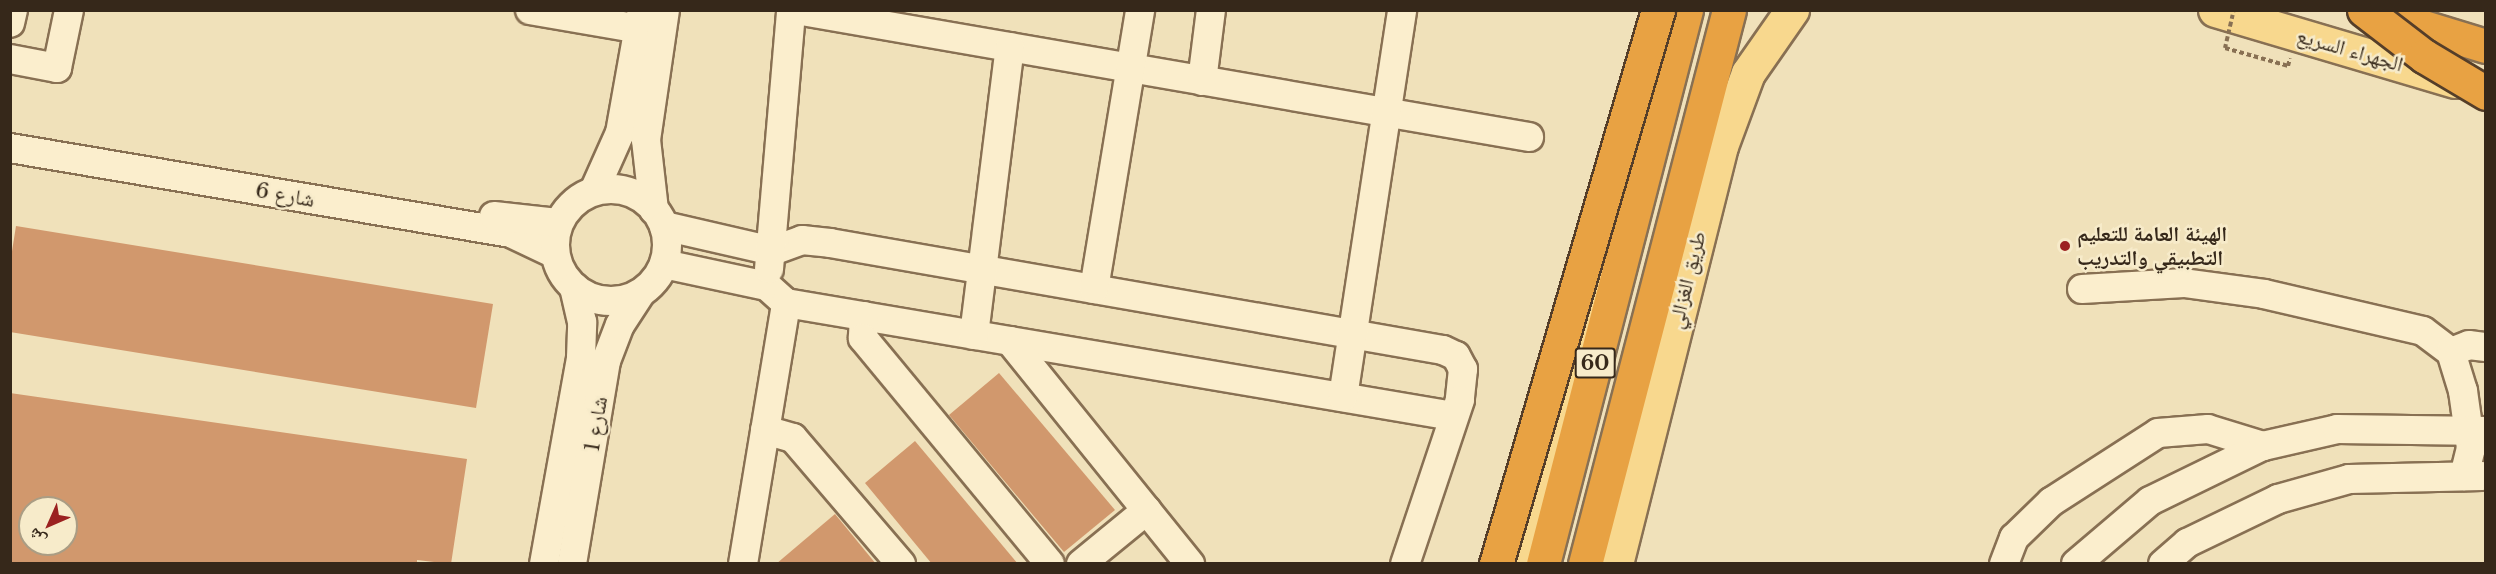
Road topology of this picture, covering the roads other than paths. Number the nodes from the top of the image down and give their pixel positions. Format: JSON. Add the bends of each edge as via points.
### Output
{"nodes":[{"id":1,"x":13,"y":10,"type":"edge"},
{"id":2,"x":69,"y":10,"type":"edge"},
{"id":3,"x":530,"y":10,"type":"edge"},
{"id":4,"x":791,"y":10,"type":"edge"},
{"id":5,"x":796,"y":10,"type":"edge"},
{"id":6,"x":1140,"y":10,"type":"edge"},
{"id":7,"x":1211,"y":10,"type":"edge"},
{"id":8,"x":1402,"y":10,"type":"edge"},
{"id":9,"x":1657,"y":10,"type":"edge"},
{"id":10,"x":1686,"y":10,"type":"edge"},
{"id":11,"x":1730,"y":10,"type":"edge"},
{"id":12,"x":1792,"y":10,"type":"edge"},
{"id":13,"x":2215,"y":10,"type":"edge"},
{"id":14,"x":2366,"y":10,"type":"edge"},
{"id":15,"x":574,"y":14,"type":"edge"},
{"id":16,"x":652,"y":21,"type":"edge"},
{"id":17,"x":10,"y":23,"type":"edge"},
{"id":18,"x":2486,"y":46,"type":"edge"},
{"id":19,"x":1010,"y":47,"type":"junction"},
{"id":20,"x":10,"y":59,"type":"edge"},
{"id":21,"x":1130,"y":68,"type":"junction"},
{"id":22,"x":1202,"y":81,"type":"junction"},
{"id":23,"x":2486,"y":92,"type":"edge"},
{"id":24,"x":1384,"y":112,"type":"junction"},
{"id":25,"x":10,"y":132,"type":"edge"},
{"id":26,"x":1529,"y":137,"type":"dead end"},
{"id":27,"x":10,"y":148,"type":"edge"},
{"id":28,"x":594,"y":191,"type":"junction"},
{"id":29,"x":659,"y":218,"type":"junction"},
{"id":30,"x":558,"y":223,"type":"junction"},
{"id":31,"x":772,"y":251,"type":"junction"},
{"id":32,"x":555,"y":254,"type":"junction"},
{"id":33,"x":664,"y":264,"type":"junction"},
{"id":34,"x":982,"y":269,"type":"junction"},
{"id":35,"x":574,"y":287,"type":"junction"},
{"id":36,"x":1094,"y":289,"type":"junction"},
{"id":37,"x":2082,"y":289,"type":"dead end"},
{"id":38,"x":641,"y":293,"type":"junction"},
{"id":39,"x":777,"y":294,"type":"junction"},
{"id":40,"x":864,"y":316,"type":"junction"},
{"id":41,"x":1353,"y":334,"type":"junction"},
{"id":42,"x":974,"y":335,"type":"junction"},
{"id":43,"x":1010,"y":341,"type":"junction"},
{"id":44,"x":2486,"y":347,"type":"edge"},
{"id":45,"x":2451,"y":352,"type":"junction"},
{"id":46,"x":1342,"y":397,"type":"junction"},
{"id":47,"x":1453,"y":416,"type":"junction"},
{"id":48,"x":765,"y":430,"type":"junction"},
{"id":49,"x":2477,"y":430,"type":"edge"},
{"id":50,"x":2263,"y":446,"type":"junction"},
{"id":51,"x":2475,"y":476,"type":"edge"},
{"id":52,"x":1608,"y":479,"type":"junction"},
{"id":53,"x":1147,"y":510,"type":"junction"},
{"id":54,"x":544,"y":564,"type":"edge"},
{"id":55,"x":572,"y":564,"type":"edge"},
{"id":56,"x":743,"y":564,"type":"edge"},
{"id":57,"x":901,"y":564,"type":"edge"},
{"id":58,"x":1050,"y":564,"type":"edge"},
{"id":59,"x":1081,"y":564,"type":"edge"},
{"id":60,"x":1190,"y":564,"type":"edge"},
{"id":61,"x":1406,"y":564,"type":"edge"},
{"id":62,"x":1496,"y":564,"type":"edge"},
{"id":63,"x":1521,"y":564,"type":"edge"},
{"id":64,"x":1543,"y":564,"type":"edge"},
{"id":65,"x":1585,"y":564,"type":"edge"},
{"id":66,"x":1608,"y":564,"type":"edge"},
{"id":67,"x":1616,"y":564,"type":"edge"},
{"id":68,"x":2004,"y":564,"type":"edge"},
{"id":69,"x":2076,"y":564,"type":"edge"},
{"id":70,"x":2163,"y":564,"type":"edge"}],
"edges":[{"from":1,"to":17,"type":"street"},
{"from":2,"to":20,"type":"street","via":[[57,68]]},
{"from":3,"to":15,"type":"street"},
{"from":4,"to":31,"type":"street"},
{"from":5,"to":19,"type":"street"},
{"from":6,"to":21,"type":"street"},
{"from":7,"to":22,"type":"street"},
{"from":8,"to":24,"type":"street"},
{"from":9,"to":62,"type":"highway","bridge":true},
{"from":9,"to":63,"type":"main road","via":[[1653,62]]},
{"from":10,"to":64,"type":"highway","number":"60"},
{"from":11,"to":52,"type":"highway","name":"طريق الغزالي","number":"60"},
{"from":12,"to":67,"type":"main road","name":"طريق الغزالي","via":[[1748,73],[1721,146]]},
{"from":13,"to":23,"type":"main road","name":"الجهراء السريع"},
{"from":14,"to":18,"type":"highway","name":"الجهراء السريع"},
{"from":14,"to":23,"type":"highway","bridge":true,"via":[[2424,56]]},
{"from":15,"to":16,"type":"street"},
{"from":16,"to":28,"type":"street","via":[[620,134]]},
{"from":16,"to":29,"type":"street","via":[[646,140]]},
{"from":19,"to":21,"type":"street"},
{"from":19,"to":34,"type":"street"},
{"from":21,"to":22,"type":"street"},
{"from":21,"to":36,"type":"street"},
{"from":22,"to":24,"type":"street"},
{"from":24,"to":26,"type":"street"},
{"from":24,"to":41,"type":"street"},
{"from":25,"to":30,"type":"street","name":"شارع 6","via":[[515,220]]},
{"from":27,"to":32,"type":"street","name":"شارع 6","via":[[511,233]]},
{"from":28,"to":29,"type":"street","via":[[616,189],[637,195]]},
{"from":28,"to":30,"type":"street","via":[[576,201]]},
{"from":29,"to":31,"type":"street"},
{"from":29,"to":33,"type":"street"},
{"from":30,"to":32,"type":"street"},
{"from":31,"to":34,"type":"street","via":[[802,240]]},
{"from":31,"to":39,"type":"street"},
{"from":32,"to":35,"type":"street"},
{"from":33,"to":38,"type":"street"},
{"from":33,"to":39,"type":"street"},
{"from":34,"to":36,"type":"street"},
{"from":34,"to":42,"type":"street"},
{"from":35,"to":38,"type":"street","via":[[606,301]]},
{"from":35,"to":54,"type":"street","name":"شارع 1","via":[[582,322],[581,358]]},
{"from":36,"to":41,"type":"street"},
{"from":37,"to":45,"type":"street","via":[[2184,283],[2264,294],[2423,331]]},
{"from":38,"to":55,"type":"street","name":"شارع 1","via":[[620,325],[606,361]]},
{"from":39,"to":40,"type":"street"},
{"from":39,"to":48,"type":"street"},
{"from":40,"to":42,"type":"street"},
{"from":40,"to":58,"type":"street","via":[[863,339]]},
{"from":41,"to":46,"type":"street"},
{"from":41,"to":47,"type":"street","via":[[1456,356],[1463,369],[1460,400]]},
{"from":42,"to":43,"type":"street"},
{"from":43,"to":46,"type":"street"},
{"from":43,"to":53,"type":"street"},
{"from":44,"to":45,"type":"street","via":[[2469,345]]},
{"from":45,"to":49,"type":"street"},
{"from":46,"to":47,"type":"street"},
{"from":47,"to":61,"type":"street"},
{"from":48,"to":56,"type":"street"},
{"from":48,"to":57,"type":"street","via":[[793,438]]},
{"from":49,"to":50,"type":"street","via":[[2337,429]]},
{"from":49,"to":51,"type":"street","via":[[2470,462]]},
{"from":50,"to":68,"type":"street","via":[[2208,429],[2158,433],[2051,502],[2014,538]]},
{"from":50,"to":69,"type":"street","via":[[2150,501]]},
{"from":51,"to":70,"type":"street","via":[[2349,479],[2278,499],[2187,543]]},
{"from":52,"to":65,"type":"highway","name":"طريق الغزالي","number":"60"},
{"from":52,"to":66,"type":"highway"},
{"from":53,"to":59,"type":"street"},
{"from":53,"to":60,"type":"street"}]}
